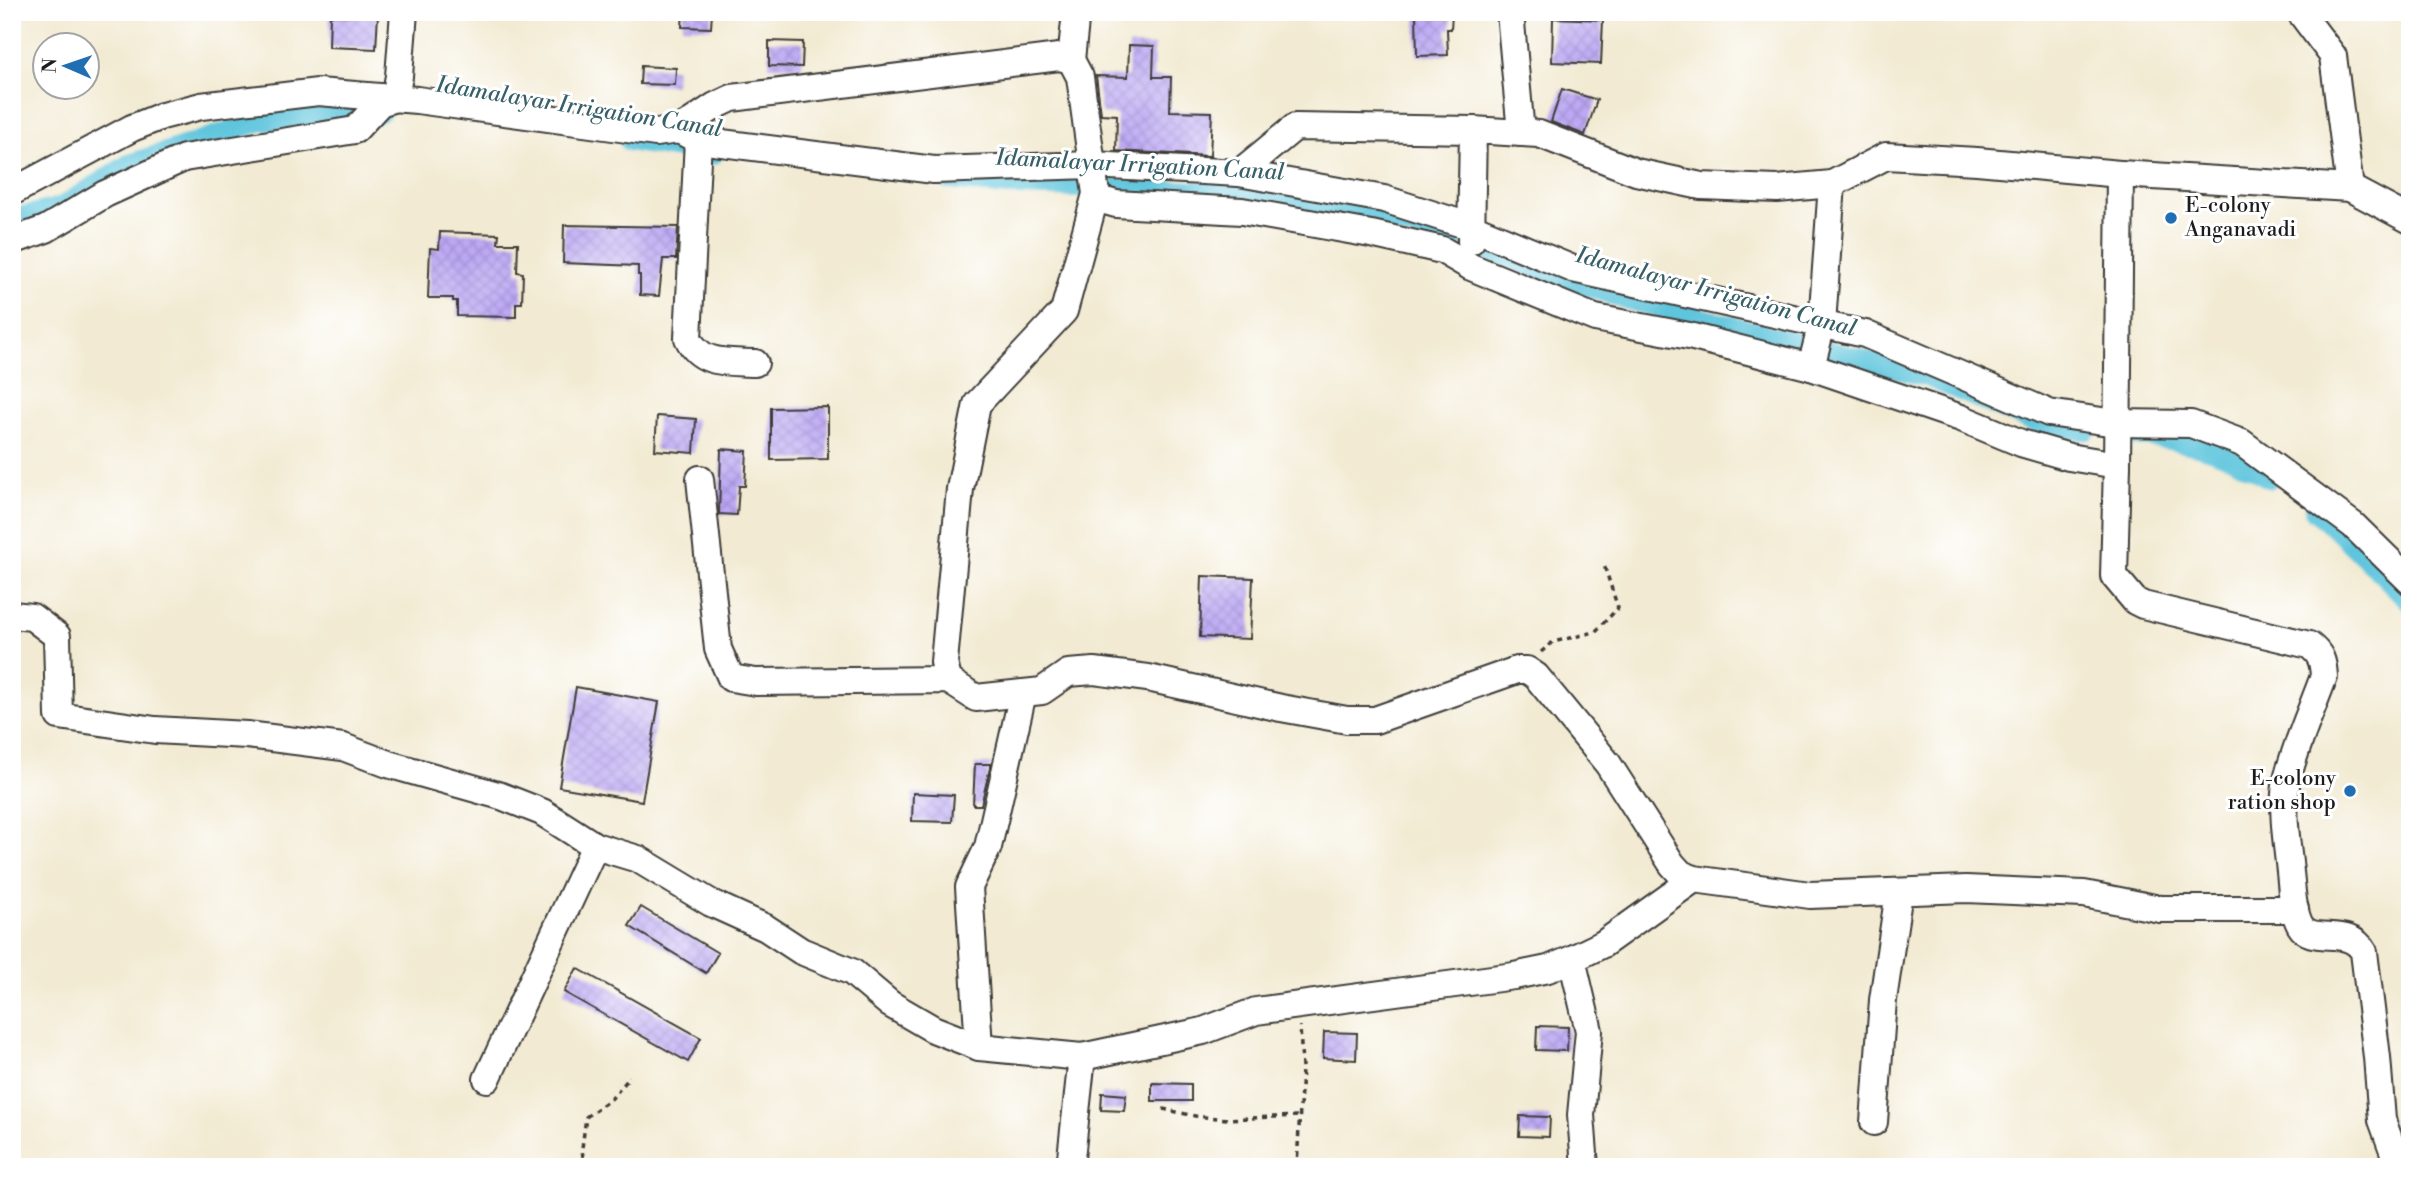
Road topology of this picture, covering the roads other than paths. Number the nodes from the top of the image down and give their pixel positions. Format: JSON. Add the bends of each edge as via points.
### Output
{"nodes":[{"id":1,"x":404,"y":12,"type":"edge"},
{"id":2,"x":1076,"y":12,"type":"edge"},
{"id":3,"x":1510,"y":12,"type":"edge"},
{"id":4,"x":2300,"y":12,"type":"edge"},
{"id":5,"x":1071,"y":60,"type":"junction"},
{"id":6,"x":387,"y":101,"type":"junction"},
{"id":7,"x":1473,"y":130,"type":"junction"},
{"id":8,"x":1521,"y":132,"type":"junction"},
{"id":9,"x":688,"y":135,"type":"junction"},
{"id":10,"x":1092,"y":165,"type":"junction"},
{"id":11,"x":1239,"y":173,"type":"junction"},
{"id":12,"x":2120,"y":174,"type":"junction"},
{"id":13,"x":1832,"y":184,"type":"junction"},
{"id":14,"x":2350,"y":188,"type":"junction"},
{"id":15,"x":12,"y":192,"type":"edge"},
{"id":16,"x":1096,"y":194,"type":"junction"},
{"id":17,"x":2410,"y":220,"type":"edge"},
{"id":18,"x":1472,"y":227,"type":"junction"},
{"id":19,"x":12,"y":242,"type":"edge"},
{"id":20,"x":1471,"y":267,"type":"junction"},
{"id":21,"x":1822,"y":324,"type":"junction"},
{"id":22,"x":755,"y":363,"type":"dead end"},
{"id":23,"x":1811,"y":367,"type":"junction"},
{"id":24,"x":2115,"y":423,"type":"junction"},
{"id":25,"x":2117,"y":465,"type":"junction"},
{"id":26,"x":699,"y":479,"type":"dead end"},
{"id":27,"x":2410,"y":581,"type":"edge"},
{"id":28,"x":12,"y":615,"type":"edge"},
{"id":29,"x":948,"y":680,"type":"junction"},
{"id":30,"x":1023,"y":693,"type":"junction"},
{"id":31,"x":595,"y":846,"type":"junction"},
{"id":32,"x":1694,"y":879,"type":"junction"},
{"id":33,"x":1899,"y":892,"type":"junction"},
{"id":34,"x":2295,"y":909,"type":"junction"},
{"id":35,"x":1573,"y":959,"type":"junction"},
{"id":36,"x":979,"y":1047,"type":"junction"},
{"id":37,"x":1082,"y":1056,"type":"junction"},
{"id":38,"x":487,"y":1079,"type":"dead end"},
{"id":39,"x":1874,"y":1122,"type":"dead end"},
{"id":40,"x":2410,"y":1158,"type":"edge"},
{"id":41,"x":1070,"y":1167,"type":"edge"},
{"id":42,"x":1585,"y":1167,"type":"edge"},
{"id":43,"x":2399,"y":1167,"type":"edge"},
{"id":44,"x":2405,"y":1167,"type":"edge"}],
"edges":[{"from":1,"to":6,"type":"street","via":[[400,76]]},
{"from":2,"to":5,"type":"street"},
{"from":3,"to":8,"type":"street"},
{"from":4,"to":14,"type":"street","via":[[2333,56]]},
{"from":5,"to":9,"type":"street","via":[[1059,57],[732,98],[715,106]]},
{"from":5,"to":10,"type":"street","via":[[1080,77]]},
{"from":6,"to":9,"type":"street"},
{"from":6,"to":15,"type":"street","via":[[318,92],[201,106],[132,128]]},
{"from":6,"to":19,"type":"street","via":[[355,130],[184,159]]},
{"from":7,"to":8,"type":"street"},
{"from":7,"to":11,"type":"street","via":[[1295,127]]},
{"from":7,"to":18,"type":"street"},
{"from":8,"to":13,"type":"street","via":[[1539,134],[1636,172],[1701,186],[1777,189]]},
{"from":9,"to":10,"type":"street","via":[[934,170]]},
{"from":9,"to":22,"type":"street","via":[[688,338],[694,350],[708,359]]},
{"from":10,"to":11,"type":"street"},
{"from":10,"to":16,"type":"street"},
{"from":11,"to":18,"type":"street","via":[[1384,199]]},
{"from":12,"to":13,"type":"street","via":[[1886,156]]},
{"from":12,"to":14,"type":"street"},
{"from":12,"to":24,"type":"street"},
{"from":13,"to":21,"type":"street"},
{"from":14,"to":17,"type":"street"},
{"from":16,"to":20,"type":"street","via":[[1116,204],[1242,211],[1371,234],[1442,250]]},
{"from":16,"to":29,"type":"street","via":[[1064,311],[977,404],[960,489],[944,662]]},
{"from":18,"to":20,"type":"street"},
{"from":18,"to":21,"type":"street","via":[[1573,268]]},
{"from":20,"to":23,"type":"street","via":[[1595,318]]},
{"from":21,"to":23,"type":"street"},
{"from":21,"to":24,"type":"street","via":[[1865,334],[2049,413]]},
{"from":23,"to":25,"type":"street","via":[[2021,443]]},
{"from":24,"to":25,"type":"street"},
{"from":24,"to":27,"type":"street","via":[[2191,424],[2242,443],[2353,525]]},
{"from":25,"to":34,"type":"street","via":[[2114,576],[2135,601],[2309,645],[2323,662],[2324,676],[2287,778],[2284,819]]},
{"from":26,"to":29,"type":"street","via":[[718,649],[731,678],[756,682]]},
{"from":28,"to":31,"type":"street","via":[[32,617],[57,636],[59,716],[155,730],[344,747],[542,812]]},
{"from":29,"to":30,"type":"street","via":[[976,698]]},
{"from":30,"to":32,"type":"street","via":[[1042,691],[1068,673],[1094,670],[1347,720],[1375,720],[1527,670],[1608,764],[1672,864]]},
{"from":30,"to":36,"type":"street","via":[[988,846],[969,887]]},
{"from":31,"to":36,"type":"street","via":[[638,859],[801,951],[852,972],[890,1004],[933,1029]]},
{"from":31,"to":38,"type":"street"},
{"from":32,"to":33,"type":"street","via":[[1810,895]]},
{"from":32,"to":35,"type":"street","via":[[1603,944]]},
{"from":33,"to":34,"type":"street","via":[[1966,889],[2084,894],[2160,909]]},
{"from":33,"to":39,"type":"street","via":[[1883,1000]]},
{"from":34,"to":43,"type":"street","via":[[2301,927],[2311,933],[2350,938],[2364,952],[2382,1120]]},
{"from":35,"to":37,"type":"street","via":[[1514,976],[1256,1011],[1203,1031]]},
{"from":35,"to":42,"type":"street","via":[[1589,1031],[1581,1115]]},
{"from":36,"to":37,"type":"street"},
{"from":37,"to":41,"type":"street"},
{"from":40,"to":44,"type":"street"}]}
